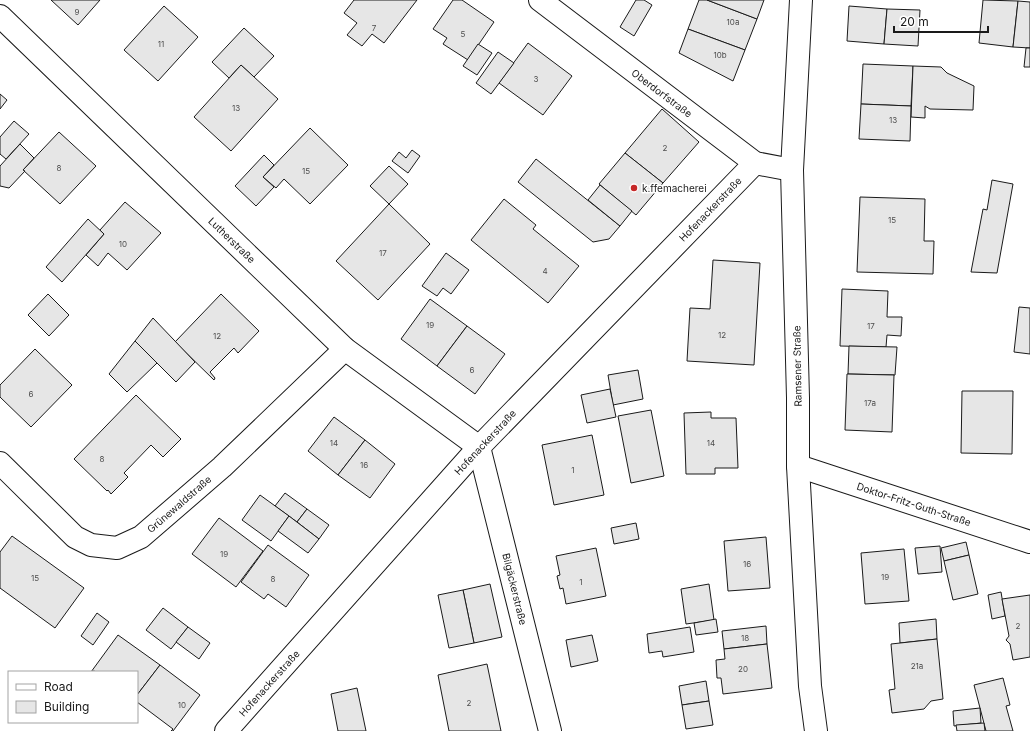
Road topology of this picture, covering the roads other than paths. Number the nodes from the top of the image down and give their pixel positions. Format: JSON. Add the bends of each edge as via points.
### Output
{"nodes":[{"id":1,"x":540,"y":0,"type":"edge"},
{"id":2,"x":800,"y":0,"type":"edge"},
{"id":3,"x":0,"y":16,"type":"edge"},
{"id":4,"x":755,"y":162,"type":"junction"},
{"id":5,"x":792,"y":170,"type":"junction"},
{"id":6,"x":344,"y":350,"type":"junction"},
{"id":7,"x":479,"y":447,"type":"junction"},
{"id":8,"x":0,"y":463,"type":"edge"},
{"id":9,"x":798,"y":466,"type":"junction"},
{"id":10,"x":1030,"y":542,"type":"edge"},
{"id":11,"x":226,"y":731,"type":"edge"},
{"id":12,"x":550,"y":731,"type":"edge"},
{"id":13,"x":816,"y":731,"type":"edge"}],
"edges":[{"from":1,"to":4,"type":"street","name":"Oberdorfstraße"},
{"from":2,"to":5,"type":"street","name":"Ramsener Straße"},
{"from":3,"to":6,"type":"street","name":"Lutherstraße"},
{"from":4,"to":5,"type":"street","name":"Oberdorfstraße"},
{"from":4,"to":7,"type":"street","name":"Hofenackerstraße"},
{"from":5,"to":9,"type":"street","name":"Ramsener Straße"},
{"from":6,"to":7,"type":"street","name":"Lutherstraße"},
{"from":6,"to":8,"type":"street","name":"Grünewaldstraße","via":[[222,467],[141,537],[117,548],[91,545],[75,537]]},
{"from":7,"to":11,"type":"street","name":"Hofenackerstraße"},
{"from":7,"to":12,"type":"street","name":"Bilgäckerstraße"},
{"from":9,"to":10,"type":"street","name":"Doktor-Fritz-Guth-Straße"},
{"from":9,"to":13,"type":"street","name":"Ramsener Straße","via":[[810,686]]}]}
